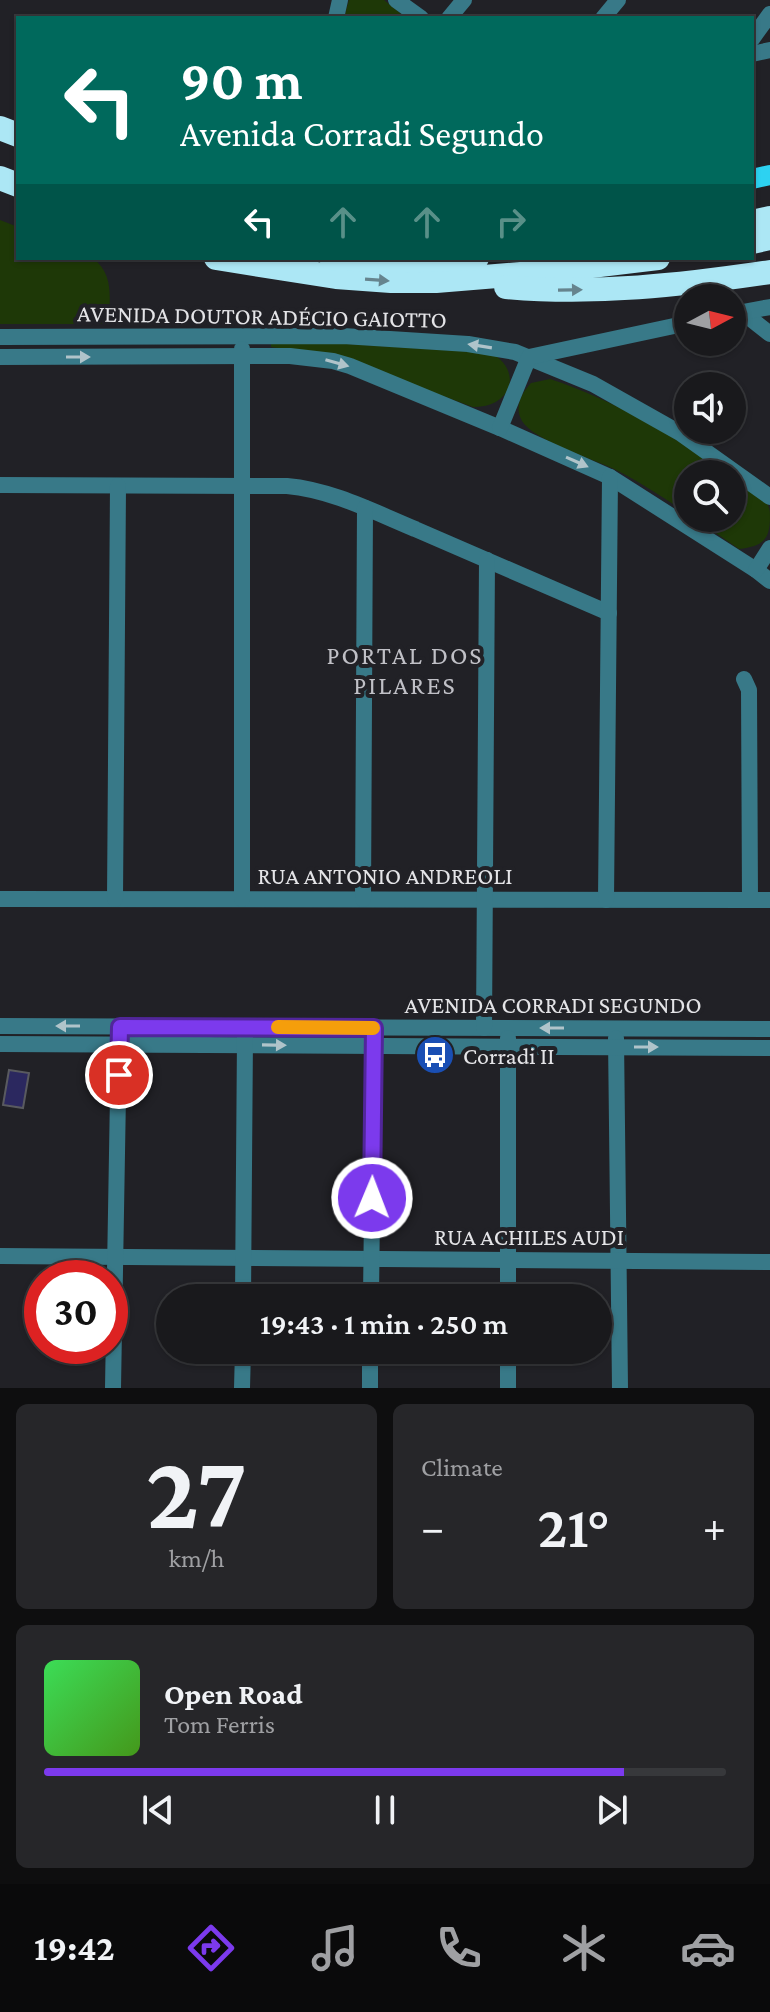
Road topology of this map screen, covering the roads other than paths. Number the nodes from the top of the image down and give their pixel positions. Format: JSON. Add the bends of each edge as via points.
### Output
{"nodes":[{"id":1,"x":396,"y":0,"type":"edge"},
{"id":2,"x":464,"y":0,"type":"edge"},
{"id":3,"x":618,"y":0,"type":"edge"},
{"id":4,"x":770,"y":14,"type":"edge"},
{"id":5,"x":418,"y":16,"type":"edge"},
{"id":6,"x":451,"y":16,"type":"edge"},
{"id":7,"x":605,"y":16,"type":"edge"},
{"id":8,"x":754,"y":36,"type":"edge"},
{"id":9,"x":229,"y":260,"type":"edge"},
{"id":10,"x":374,"y":260,"type":"edge"},
{"id":11,"x":422,"y":260,"type":"edge"},
{"id":12,"x":641,"y":260,"type":"edge"},
{"id":13,"x":770,"y":272,"type":"edge"},
{"id":14,"x":436,"y":281,"type":"junction"},
{"id":15,"x":770,"y":307,"type":"edge"},
{"id":16,"x":746,"y":311,"type":"edge"},
{"id":17,"x":746,"y":319,"type":"edge"},
{"id":18,"x":674,"y":326,"type":"edge"},
{"id":19,"x":770,"y":334,"type":"edge"},
{"id":20,"x":0,"y":337,"type":"edge"},
{"id":21,"x":242,"y":337,"type":"junction"},
{"id":22,"x":242,"y":356,"type":"junction"},
{"id":23,"x":0,"y":357,"type":"edge"},
{"id":24,"x":529,"y":357,"type":"junction"},
{"id":25,"x":500,"y":428,"type":"junction"},
{"id":26,"x":610,"y":477,"type":"junction"},
{"id":27,"x":0,"y":485,"type":"edge"},
{"id":28,"x":118,"y":486,"type":"junction"},
{"id":29,"x":242,"y":486,"type":"junction"},
{"id":30,"x":770,"y":497,"type":"edge"},
{"id":31,"x":365,"y":508,"type":"junction"},
{"id":32,"x":770,"y":548,"type":"edge"},
{"id":33,"x":487,"y":560,"type":"junction"},
{"id":34,"x":756,"y":570,"type":"junction"},
{"id":35,"x":770,"y":581,"type":"edge"},
{"id":36,"x":609,"y":613,"type":"junction"},
{"id":37,"x":744,"y":679,"type":"dead end"},
{"id":38,"x":0,"y":899,"type":"edge"},
{"id":39,"x":115,"y":899,"type":"junction"},
{"id":40,"x":242,"y":899,"type":"junction"},
{"id":41,"x":363,"y":899,"type":"junction"},
{"id":42,"x":485,"y":899,"type":"junction"},
{"id":43,"x":606,"y":900,"type":"junction"},
{"id":44,"x":750,"y":900,"type":"junction"},
{"id":45,"x":770,"y":900,"type":"edge"},
{"id":46,"x":0,"y":1026,"type":"edge"},
{"id":47,"x":120,"y":1027,"type":"junction"},
{"id":48,"x":245,"y":1027,"type":"junction"},
{"id":49,"x":374,"y":1028,"type":"junction"},
{"id":50,"x":484,"y":1028,"type":"junction"},
{"id":51,"x":508,"y":1028,"type":"junction"},
{"id":52,"x":616,"y":1028,"type":"junction"},
{"id":53,"x":770,"y":1029,"type":"edge"},
{"id":54,"x":0,"y":1044,"type":"edge"},
{"id":55,"x":119,"y":1044,"type":"junction"},
{"id":56,"x":245,"y":1045,"type":"junction"},
{"id":57,"x":374,"y":1046,"type":"junction"},
{"id":58,"x":508,"y":1047,"type":"junction"},
{"id":59,"x":616,"y":1047,"type":"junction"},
{"id":60,"x":770,"y":1048,"type":"edge"},
{"id":61,"x":0,"y":1256,"type":"edge"},
{"id":62,"x":115,"y":1256,"type":"junction"},
{"id":63,"x":243,"y":1258,"type":"junction"},
{"id":64,"x":371,"y":1259,"type":"junction"},
{"id":65,"x":508,"y":1260,"type":"junction"},
{"id":66,"x":619,"y":1261,"type":"junction"},
{"id":67,"x":770,"y":1262,"type":"edge"},
{"id":68,"x":243,"y":1284,"type":"edge"},
{"id":69,"x":371,"y":1284,"type":"edge"},
{"id":70,"x":508,"y":1284,"type":"edge"},
{"id":71,"x":243,"y":1364,"type":"edge"},
{"id":72,"x":370,"y":1364,"type":"edge"},
{"id":73,"x":508,"y":1364,"type":"edge"},
{"id":74,"x":113,"y":1388,"type":"edge"},
{"id":75,"x":242,"y":1388,"type":"edge"},
{"id":76,"x":370,"y":1388,"type":"edge"},
{"id":77,"x":508,"y":1388,"type":"edge"},
{"id":78,"x":620,"y":1388,"type":"edge"}],
"edges":[{"from":1,"to":5,"type":"street"},
{"from":2,"to":6,"type":"street"},
{"from":3,"to":7,"type":"street"},
{"from":4,"to":8,"type":"street"},
{"from":9,"to":14,"type":"highway","one_way":true,"via":[[336,277]]},
{"from":10,"to":11,"type":"highway"},
{"from":12,"to":14,"type":"highway"},
{"from":14,"to":13,"type":"highway","one_way":true,"via":[[540,290],[619,289]]},
{"from":15,"to":16,"type":"street"},
{"from":17,"to":19,"type":"street"},
{"from":18,"to":24,"type":"street"},
{"from":20,"to":21,"type":"street","name":"AVENIDA DOUTOR ADÉCIO GAIOTTO"},
{"from":21,"to":22,"type":"street"},
{"from":24,"to":21,"type":"street","name":"AVENIDA DOUTOR ADÉCIO GAIOTTO","one_way":true,"via":[[468,344],[343,336]]},
{"from":23,"to":22,"type":"street","name":"AVENIDA DOUTOR ADÉCIO GAIOTTO","one_way":true},
{"from":22,"to":25,"type":"street","name":"AVENIDA DOUTOR ADÉCIO GAIOTTO","one_way":true,"via":[[333,361]]},
{"from":22,"to":29,"type":"street"},
{"from":24,"to":25,"type":"street"},
{"from":24,"to":30,"type":"street","name":"AVENIDA DOUTOR ADÉCIO GAIOTTO","via":[[593,384],[680,433]]},
{"from":25,"to":26,"type":"street","name":"AVENIDA DOUTOR ADÉCIO GAIOTTO","one_way":true},
{"from":26,"to":34,"type":"street","name":"AVENIDA DOUTOR ADÉCIO GAIOTTO"},
{"from":26,"to":36,"type":"street"},
{"from":27,"to":28,"type":"street"},
{"from":28,"to":29,"type":"street"},
{"from":28,"to":39,"type":"street"},
{"from":29,"to":31,"type":"street","via":[[308,488]]},
{"from":29,"to":40,"type":"street"},
{"from":31,"to":33,"type":"street"},
{"from":31,"to":41,"type":"street"},
{"from":32,"to":34,"type":"street"},
{"from":33,"to":36,"type":"street"},
{"from":33,"to":42,"type":"street"},
{"from":34,"to":35,"type":"street","name":"AVENIDA DOUTOR ADÉCIO GAIOTTO"},
{"from":36,"to":43,"type":"street"},
{"from":37,"to":44,"type":"street","via":[[749,690]]},
{"from":38,"to":39,"type":"street","name":"RUA ANTONIO ANDREOLI"},
{"from":39,"to":40,"type":"street","name":"RUA ANTONIO ANDREOLI"},
{"from":40,"to":41,"type":"street","name":"RUA ANTONIO ANDREOLI"},
{"from":41,"to":42,"type":"street","name":"RUA ANTONIO ANDREOLI"},
{"from":42,"to":43,"type":"street","name":"RUA ANTONIO ANDREOLI"},
{"from":42,"to":50,"type":"street"},
{"from":43,"to":44,"type":"street","name":"RUA ANTONIO ANDREOLI"},
{"from":44,"to":45,"type":"street","name":"RUA ANTONIO ANDREOLI"},
{"from":47,"to":46,"type":"street","name":"AVENIDA CORRADI SEGUNDO","one_way":true},
{"from":47,"to":48,"type":"street","name":"AVENIDA CORRADI SEGUNDO"},
{"from":47,"to":55,"type":"street"},
{"from":48,"to":49,"type":"street","name":"AVENIDA CORRADI SEGUNDO"},
{"from":48,"to":56,"type":"street"},
{"from":49,"to":50,"type":"street","name":"AVENIDA CORRADI SEGUNDO"},
{"from":49,"to":57,"type":"street"},
{"from":50,"to":51,"type":"street","name":"AVENIDA CORRADI SEGUNDO"},
{"from":52,"to":51,"type":"street","name":"AVENIDA CORRADI SEGUNDO","one_way":true},
{"from":51,"to":58,"type":"street"},
{"from":52,"to":53,"type":"street","name":"AVENIDA CORRADI SEGUNDO"},
{"from":52,"to":59,"type":"street"},
{"from":54,"to":55,"type":"street","name":"AVENIDA CORRADI SEGUNDO"},
{"from":55,"to":56,"type":"street","name":"AVENIDA CORRADI SEGUNDO"},
{"from":55,"to":62,"type":"street"},
{"from":56,"to":57,"type":"street","name":"AVENIDA CORRADI SEGUNDO","one_way":true},
{"from":56,"to":63,"type":"street"},
{"from":57,"to":58,"type":"street","name":"AVENIDA CORRADI SEGUNDO"},
{"from":57,"to":64,"type":"street"},
{"from":58,"to":59,"type":"street","name":"AVENIDA CORRADI SEGUNDO"},
{"from":58,"to":65,"type":"street"},
{"from":59,"to":60,"type":"street","name":"AVENIDA CORRADI SEGUNDO","one_way":true},
{"from":59,"to":66,"type":"street"},
{"from":61,"to":62,"type":"street","name":"RUA ACHILES AUDI"},
{"from":62,"to":63,"type":"street","name":"RUA ACHILES AUDI"},
{"from":62,"to":74,"type":"street"},
{"from":63,"to":64,"type":"street","name":"RUA ACHILES AUDI"},
{"from":63,"to":68,"type":"street"},
{"from":64,"to":65,"type":"street","name":"RUA ACHILES AUDI"},
{"from":64,"to":69,"type":"street"},
{"from":65,"to":66,"type":"street","name":"RUA ACHILES AUDI"},
{"from":65,"to":70,"type":"street"},
{"from":66,"to":67,"type":"street","name":"RUA ACHILES AUDI"},
{"from":66,"to":78,"type":"street"},
{"from":71,"to":75,"type":"street"},
{"from":72,"to":76,"type":"street"},
{"from":73,"to":77,"type":"street"}]}
